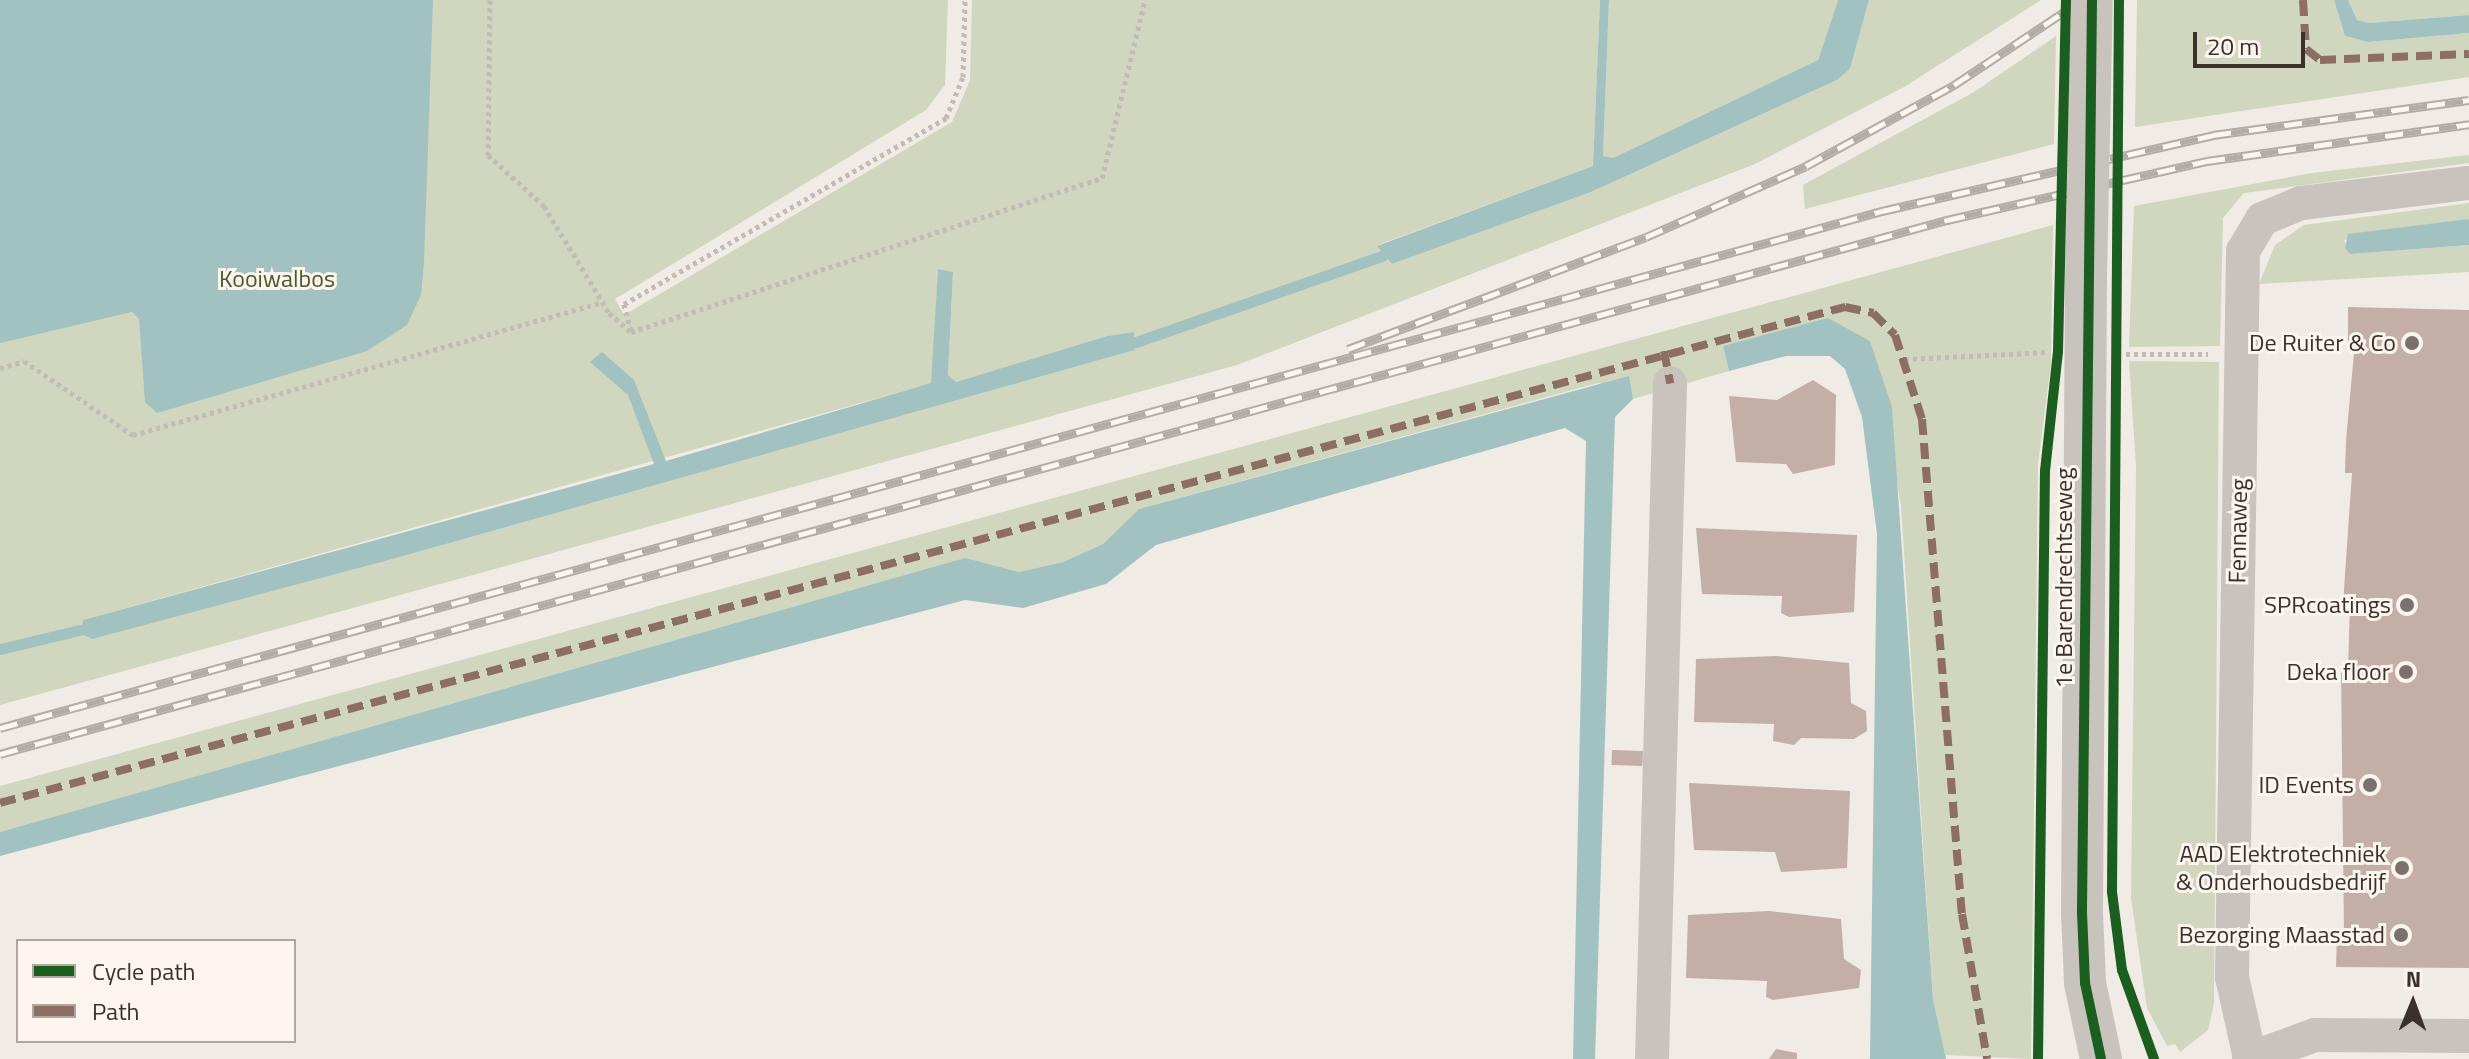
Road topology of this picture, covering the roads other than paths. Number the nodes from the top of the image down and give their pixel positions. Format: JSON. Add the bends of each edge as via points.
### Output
{"nodes":[{"id":1,"x":2092,"y":0,"type":"edge"},
{"id":2,"x":2469,"y":183,"type":"edge"},
{"id":3,"x":1670,"y":383,"type":"dead end"},
{"id":4,"x":2469,"y":1036,"type":"edge"},
{"id":5,"x":1652,"y":1059,"type":"edge"},
{"id":6,"x":2101,"y":1059,"type":"edge"},
{"id":7,"x":2250,"y":1059,"type":"edge"}],
"edges":[{"from":1,"to":6,"type":"street","name":"1e Barendrechtseweg","bridge":true,"via":[[2082,913],[2085,983]]},
{"from":2,"to":7,"type":"street","name":"Fennaweg","via":[[2301,203],[2262,219],[2243,251],[2232,977]]},
{"from":3,"to":5,"type":"street"},
{"from":4,"to":7,"type":"street","via":[[2315,1035]]}]}
